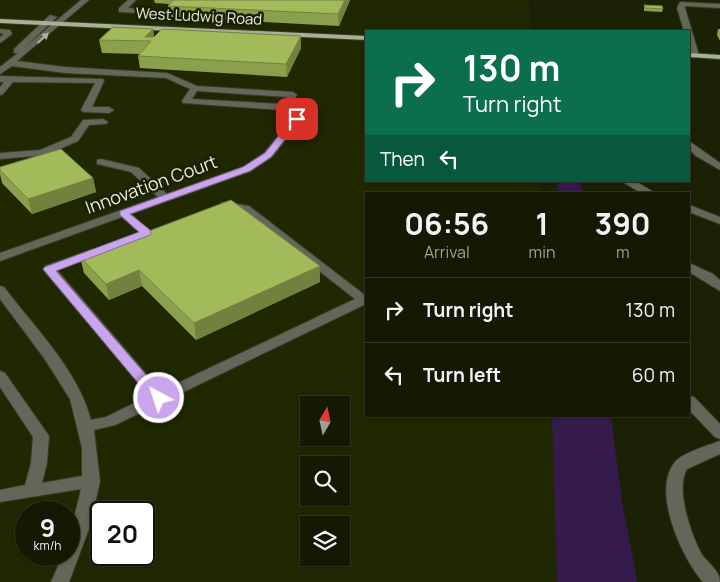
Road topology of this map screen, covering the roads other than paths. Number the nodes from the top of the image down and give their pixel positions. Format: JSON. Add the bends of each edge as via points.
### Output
{"nodes":[{"id":1,"x":72,"y":0,"type":"edge"},
{"id":2,"x":85,"y":0,"type":"edge"},
{"id":3,"x":132,"y":0,"type":"edge"},
{"id":4,"x":681,"y":2,"type":"edge"},
{"id":5,"x":720,"y":6,"type":"edge"},
{"id":6,"x":157,"y":12,"type":"dead end"},
{"id":7,"x":0,"y":21,"type":"edge"},
{"id":8,"x":46,"y":23,"type":"junction"},
{"id":9,"x":58,"y":24,"type":"junction"},
{"id":10,"x":686,"y":30,"type":"edge"},
{"id":11,"x":0,"y":31,"type":"edge"},
{"id":12,"x":365,"y":38,"type":"edge"},
{"id":13,"x":0,"y":40,"type":"edge"},
{"id":14,"x":692,"y":55,"type":"edge"},
{"id":15,"x":720,"y":57,"type":"edge"},
{"id":16,"x":3,"y":70,"type":"edge"},
{"id":17,"x":11,"y":79,"type":"junction"},
{"id":18,"x":195,"y":88,"type":"junction"},
{"id":19,"x":0,"y":92,"type":"edge"},
{"id":20,"x":284,"y":107,"type":"junction"},
{"id":21,"x":110,"y":110,"type":"dead end"},
{"id":22,"x":103,"y":122,"type":"dead end"},
{"id":23,"x":690,"y":145,"type":"edge"},
{"id":24,"x":0,"y":156,"type":"edge"},
{"id":25,"x":101,"y":162,"type":"dead end"},
{"id":26,"x":720,"y":167,"type":"edge"},
{"id":27,"x":628,"y":182,"type":"edge"},
{"id":28,"x":648,"y":192,"type":"edge"},
{"id":29,"x":165,"y":198,"type":"junction"},
{"id":30,"x":690,"y":208,"type":"edge"},
{"id":31,"x":210,"y":209,"type":"edge"},
{"id":32,"x":123,"y":213,"type":"junction"},
{"id":33,"x":720,"y":221,"type":"edge"},
{"id":34,"x":128,"y":239,"type":"edge"},
{"id":35,"x":111,"y":246,"type":"edge"},
{"id":36,"x":0,"y":257,"type":"edge"},
{"id":37,"x":690,"y":268,"type":"edge"},
{"id":38,"x":720,"y":288,"type":"edge"},
{"id":39,"x":3,"y":299,"type":"edge"},
{"id":40,"x":0,"y":376,"type":"edge"},
{"id":41,"x":159,"y":398,"type":"junction"},
{"id":42,"x":690,"y":402,"type":"edge"},
{"id":43,"x":86,"y":427,"type":"junction"},
{"id":44,"x":720,"y":433,"type":"edge"},
{"id":45,"x":720,"y":447,"type":"edge"},
{"id":46,"x":92,"y":481,"type":"junction"},
{"id":47,"x":32,"y":491,"type":"junction"},
{"id":48,"x":0,"y":496,"type":"edge"},
{"id":49,"x":60,"y":582,"type":"edge"},
{"id":50,"x":714,"y":582,"type":"edge"}],
"edges":[{"from":1,"to":8,"type":"street"},
{"from":2,"to":9,"type":"street"},
{"from":3,"to":6,"type":"street","via":[[122,10]]},
{"from":4,"to":5,"type":"street"},
{"from":4,"to":10,"type":"street"},
{"from":7,"to":8,"type":"main road","name":"West Ludwig Road"},
{"from":8,"to":9,"type":"main road","name":"West Ludwig Road"},
{"from":8,"to":16,"type":"street","via":[[23,44]]},
{"from":9,"to":12,"type":"main road","name":"West Ludwig Road"},
{"from":16,"to":9,"type":"street","one_way":true},
{"from":11,"to":13,"type":"street","via":[[8,34]]},
{"from":14,"to":15,"type":"main road"},
{"from":16,"to":17,"type":"street"},
{"from":16,"to":18,"type":"street","via":[[167,76]]},
{"from":17,"to":19,"type":"street"},
{"from":17,"to":21,"type":"street","via":[[100,81],[86,110]]},
{"from":18,"to":20,"type":"street","via":[[293,95]]},
{"from":18,"to":20,"type":"street","via":[[186,101]]},
{"from":20,"to":29,"type":"street","name":"Innovation Court","via":[[297,119],[268,155],[247,169]]},
{"from":22,"to":24,"type":"street","via":[[86,122],[75,139],[42,152]]},
{"from":23,"to":26,"type":"street"},
{"from":25,"to":29,"type":"street","via":[[135,170]]},
{"from":27,"to":28,"type":"street"},
{"from":29,"to":32,"type":"street","name":"Innovation Court"},
{"from":30,"to":33,"type":"street"},
{"from":31,"to":41,"type":"street","via":[[229,205],[245,208],[364,300]]},
{"from":32,"to":34,"type":"street","via":[[151,231]]},
{"from":32,"to":36,"type":"street","name":"Innovation Court"},
{"from":35,"to":41,"type":"street","via":[[49,269]]},
{"from":37,"to":38,"type":"street","via":[[709,277]]},
{"from":39,"to":43,"type":"street","via":[[72,389]]},
{"from":40,"to":47,"type":"street","via":[[41,436]]},
{"from":41,"to":43,"type":"street","via":[[110,421]]},
{"from":42,"to":44,"type":"street"},
{"from":43,"to":46,"type":"street","via":[[91,447]]},
{"from":45,"to":50,"type":"street","via":[[681,465],[674,475],[674,489],[687,542],[696,560]]},
{"from":46,"to":47,"type":"street"},
{"from":46,"to":49,"type":"street","via":[[82,525]]},
{"from":47,"to":48,"type":"street"}]}
